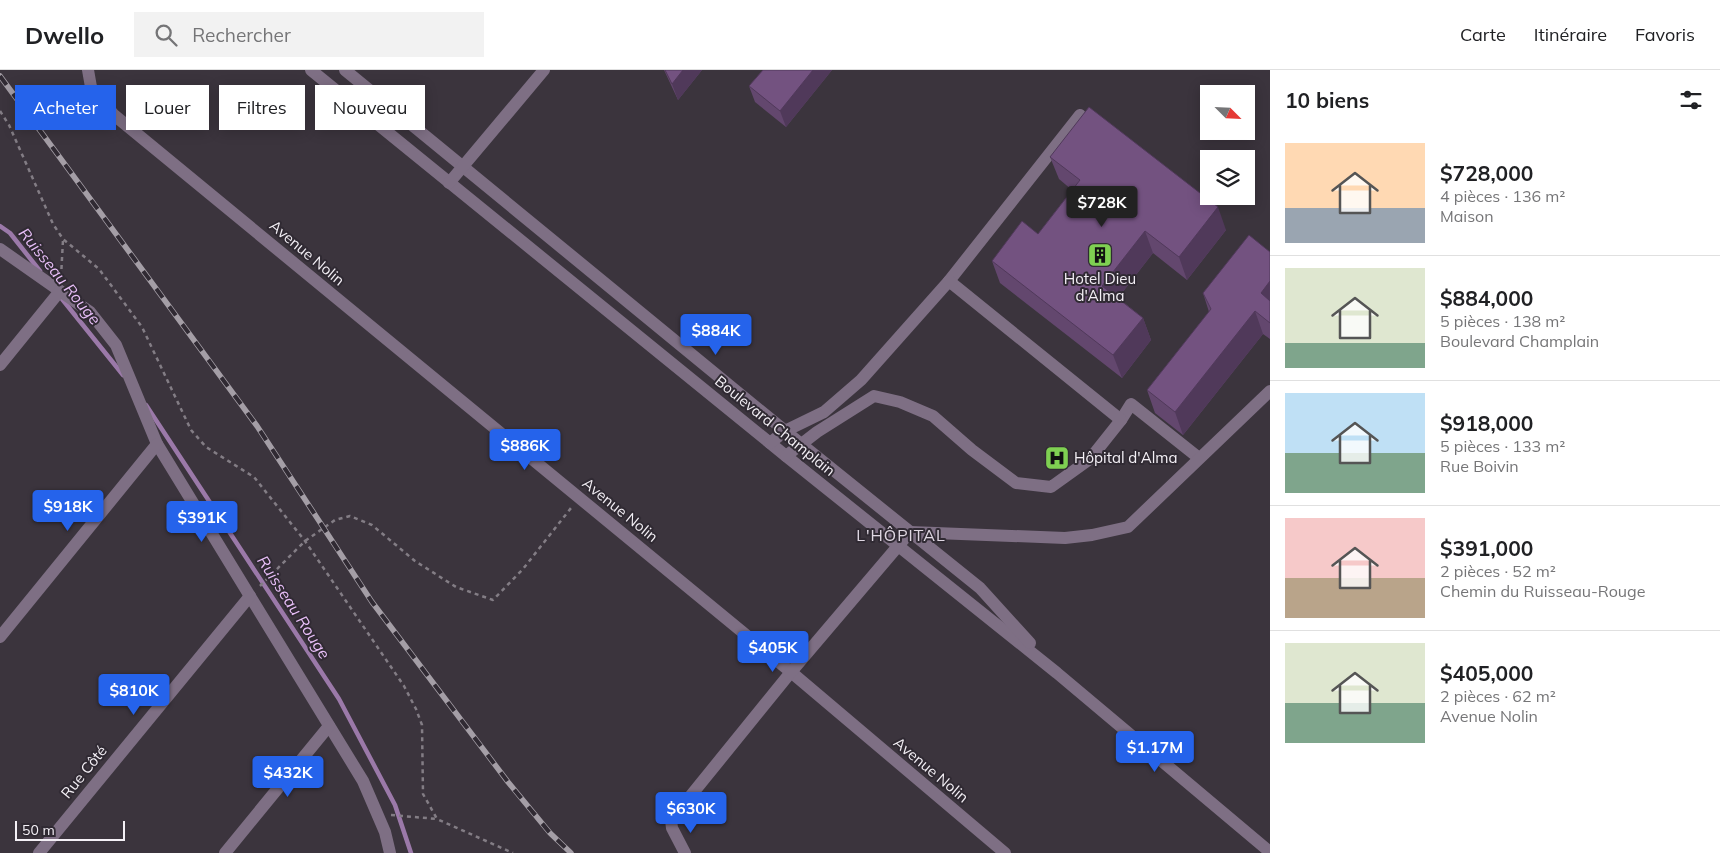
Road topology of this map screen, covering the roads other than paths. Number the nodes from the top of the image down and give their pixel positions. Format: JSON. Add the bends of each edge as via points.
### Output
{"nodes":[{"id":1,"x":88,"y":70,"type":"edge"},
{"id":2,"x":311,"y":70,"type":"edge"},
{"id":3,"x":345,"y":70,"type":"edge"},
{"id":4,"x":544,"y":70,"type":"edge"},
{"id":5,"x":1080,"y":115,"type":"edge"},
{"id":6,"x":463,"y":166,"type":"junction"},
{"id":7,"x":450,"y":183,"type":"junction"},
{"id":8,"x":0,"y":250,"type":"edge"},
{"id":9,"x":949,"y":281,"type":"junction"},
{"id":10,"x":60,"y":291,"type":"junction"},
{"id":11,"x":0,"y":365,"type":"edge"},
{"id":12,"x":1270,"y":391,"type":"edge"},
{"id":13,"x":1121,"y":420,"type":"junction"},
{"id":14,"x":785,"y":430,"type":"junction"},
{"id":15,"x":157,"y":444,"type":"junction"},
{"id":16,"x":770,"y":444,"type":"junction"},
{"id":17,"x":801,"y":444,"type":"junction"},
{"id":18,"x":786,"y":456,"type":"junction"},
{"id":19,"x":1199,"y":458,"type":"junction"},
{"id":20,"x":910,"y":532,"type":"junction"},
{"id":21,"x":898,"y":545,"type":"junction"},
{"id":22,"x":250,"y":596,"type":"junction"},
{"id":23,"x":0,"y":637,"type":"edge"},
{"id":24,"x":791,"y":672,"type":"junction"},
{"id":25,"x":1057,"y":673,"type":"junction"},
{"id":26,"x":329,"y":726,"type":"junction"},
{"id":27,"x":1270,"y":852,"type":"edge"},
{"id":28,"x":39,"y":853,"type":"edge"},
{"id":29,"x":225,"y":853,"type":"edge"},
{"id":30,"x":390,"y":853,"type":"edge"},
{"id":31,"x":685,"y":853,"type":"edge"},
{"id":32,"x":1005,"y":853,"type":"edge"}],
"edges":[{"from":1,"to":24,"type":"street","name":"Avenue Nolin","via":[[91,87],[114,114]]},
{"from":2,"to":7,"type":"street","name":"Boulevard Champlain"},
{"from":3,"to":6,"type":"street","name":"Boulevard Champlain"},
{"from":4,"to":6,"type":"street"},
{"from":5,"to":9,"type":"street"},
{"from":6,"to":7,"type":"street"},
{"from":6,"to":14,"type":"street","name":"Boulevard Champlain"},
{"from":7,"to":16,"type":"street","name":"Boulevard Champlain"},
{"from":8,"to":10,"type":"street"},
{"from":9,"to":13,"type":"street"},
{"from":9,"to":14,"type":"street","via":[[861,380],[824,412]]},
{"from":10,"to":11,"type":"street"},
{"from":10,"to":15,"type":"street","via":[[90,312],[116,345]]},
{"from":12,"to":19,"type":"street"},
{"from":13,"to":17,"type":"street","via":[[1090,459],[1051,487],[1016,483],[932,416],[900,402],[874,396]]},
{"from":13,"to":19,"type":"street","via":[[1131,404]]},
{"from":14,"to":16,"type":"street"},
{"from":14,"to":17,"type":"street","name":"Boulevard Champlain"},
{"from":15,"to":22,"type":"street"},
{"from":15,"to":23,"type":"street"},
{"from":16,"to":18,"type":"street","name":"Boulevard Champlain"},
{"from":17,"to":18,"type":"street"},
{"from":17,"to":20,"type":"street","name":"Boulevard Champlain"},
{"from":18,"to":21,"type":"street","name":"Boulevard Champlain"},
{"from":19,"to":20,"type":"street","via":[[1128,527],[1065,538]]},
{"from":20,"to":21,"type":"street"},
{"from":20,"to":25,"type":"street","name":"Boulevard Champlain","via":[[980,588]]},
{"from":21,"to":24,"type":"street"},
{"from":21,"to":25,"type":"street","name":"Boulevard Champlain"},
{"from":22,"to":26,"type":"street"},
{"from":22,"to":28,"type":"street","name":"Rue Côté"},
{"from":24,"to":31,"type":"street","via":[[671,820]]},
{"from":24,"to":32,"type":"street","name":"Avenue Nolin"},
{"from":25,"to":27,"type":"street","name":"Boulevard Champlain"},
{"from":26,"to":29,"type":"street"},
{"from":26,"to":30,"type":"street","via":[[363,781]]}]}
